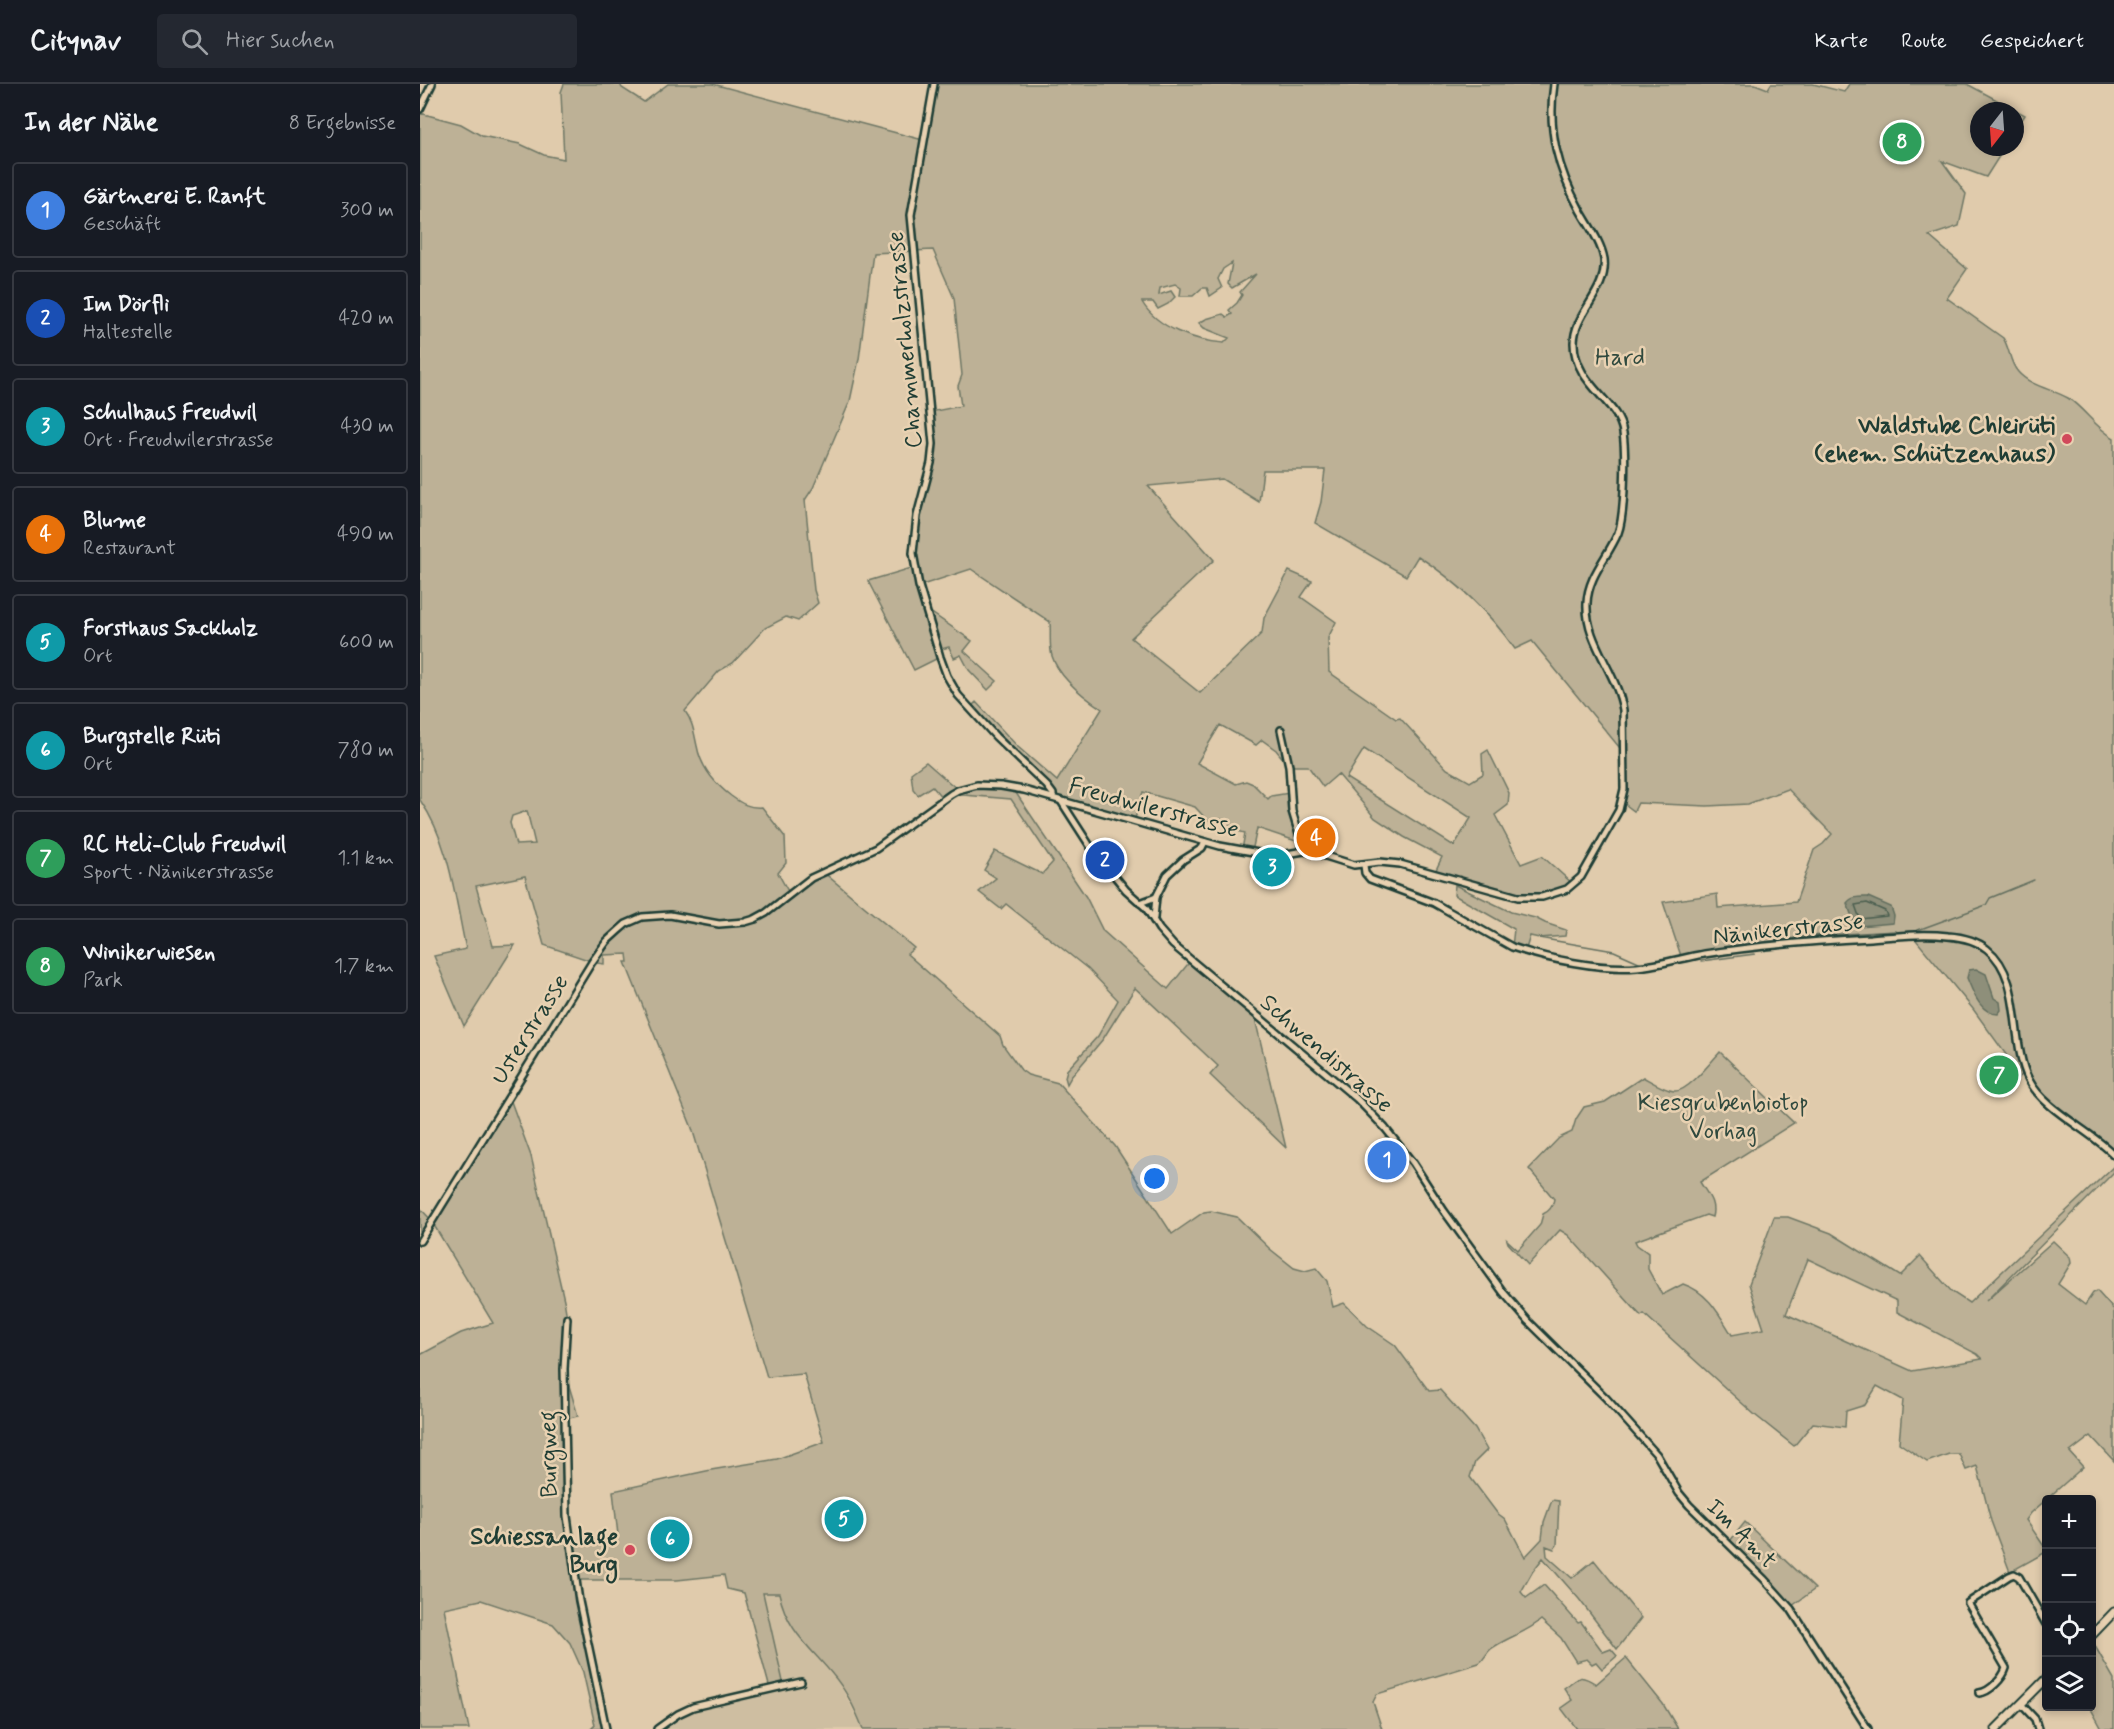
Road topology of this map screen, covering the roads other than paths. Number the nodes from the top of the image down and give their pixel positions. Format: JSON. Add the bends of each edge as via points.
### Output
{"nodes":[{"id":1,"x":432,"y":84,"type":"edge"},
{"id":2,"x":934,"y":84,"type":"edge"},
{"id":3,"x":1554,"y":84,"type":"edge"},
{"id":4,"x":420,"y":109,"type":"edge"},
{"id":5,"x":1281,"y":730,"type":"dead end"},
{"id":6,"x":1053,"y":798,"type":"junction"},
{"id":7,"x":1061,"y":801,"type":"junction"},
{"id":8,"x":1205,"y":843,"type":"junction"},
{"id":9,"x":1304,"y":851,"type":"junction"},
{"id":10,"x":1364,"y":865,"type":"junction"},
{"id":11,"x":1156,"y":897,"type":"junction"},
{"id":12,"x":1140,"y":903,"type":"junction"},
{"id":13,"x":1154,"y":919,"type":"junction"},
{"id":14,"x":719,"y":924,"type":"joint"},
{"id":15,"x":2114,"y":1155,"type":"edge"},
{"id":16,"x":420,"y":1241,"type":"edge"},
{"id":17,"x":567,"y":1318,"type":"dead end"},
{"id":18,"x":1580,"y":1371,"type":"joint"},
{"id":19,"x":2114,"y":1612,"type":"edge"},
{"id":20,"x":2042,"y":1617,"type":"edge"},
{"id":21,"x":2096,"y":1630,"type":"edge"},
{"id":22,"x":801,"y":1682,"type":"dead end"},
{"id":23,"x":2042,"y":1683,"type":"edge"},
{"id":24,"x":1979,"y":1693,"type":"dead end"},
{"id":25,"x":2021,"y":1704,"type":"junction"},
{"id":26,"x":606,"y":1729,"type":"edge"},
{"id":27,"x":657,"y":1729,"type":"edge"},
{"id":28,"x":1868,"y":1729,"type":"edge"},
{"id":29,"x":1996,"y":1729,"type":"edge"},
{"id":30,"x":2038,"y":1729,"type":"edge"}],
"edges":[{"from":1,"to":4,"type":"street"},
{"from":2,"to":6,"type":"street","name":"Chammerholzstrasse","via":[[911,215],[933,444],[915,528],[915,567],[952,686],[996,737],[1051,790]]},
{"from":3,"to":10,"type":"street","name":"Freudwilerstrasse","via":[[1551,118],[1556,152],[1573,197],[1599,243],[1605,266],[1599,288],[1577,327],[1575,352],[1580,369],[1618,418],[1624,437],[1621,524],[1592,579],[1587,602],[1592,633],[1622,703],[1622,802],[1581,877],[1567,889],[1542,897],[1518,897],[1400,864]]},
{"from":5,"to":9,"type":"street","via":[[1289,766],[1292,811]]},
{"from":6,"to":7,"type":"street","name":"Freudwilerstrasse"},
{"from":6,"to":14,"type":"street","name":"Freudwilerstrasse","via":[[1001,786],[977,785],[958,790],[882,844],[803,883],[766,913],[745,922]]},
{"from":7,"to":8,"type":"street","name":"Freudwilerstrasse"},
{"from":7,"to":12,"type":"street","name":"Schwendistrasse","via":[[1090,846]]},
{"from":8,"to":9,"type":"street","name":"Freudwilerstrasse","via":[[1275,856]]},
{"from":8,"to":11,"type":"street","via":[[1172,869]]},
{"from":9,"to":10,"type":"street","name":"Freudwilerstrasse"},
{"from":10,"to":15,"type":"street","name":"Nänikerstrasse","via":[[1370,879],[1434,903],[1512,947],[1590,964],[1635,967],[1733,950],[1852,939],[1933,935],[1969,940],[1991,953],[2003,970],[2023,1065],[2034,1088]]},
{"from":11,"to":12,"type":"street"},
{"from":11,"to":13,"type":"street"},
{"from":12,"to":13,"type":"street","name":"Schwendistrasse"},
{"from":13,"to":18,"type":"street","name":"Schwendistrasse","via":[[1181,951],[1371,1113],[1413,1163],[1503,1292]]},
{"from":14,"to":16,"type":"street","name":"Usterstrasse","via":[[651,915],[626,924],[607,941]]},
{"from":17,"to":26,"type":"street","name":"Burgweg","via":[[567,1516],[579,1601]]},
{"from":18,"to":28,"type":"street","name":"Im Amt","via":[[1657,1455],[1689,1505],[1791,1609]]},
{"from":19,"to":21,"type":"main road"},
{"from":20,"to":24,"type":"street","via":[[2014,1574],[1968,1603],[2006,1668],[1996,1682]]},
{"from":22,"to":27,"type":"street","via":[[693,1707]]},
{"from":23,"to":25,"type":"main road"},
{"from":25,"to":29,"type":"main road"},
{"from":25,"to":30,"type":"street","via":[[2035,1719]]}]}
